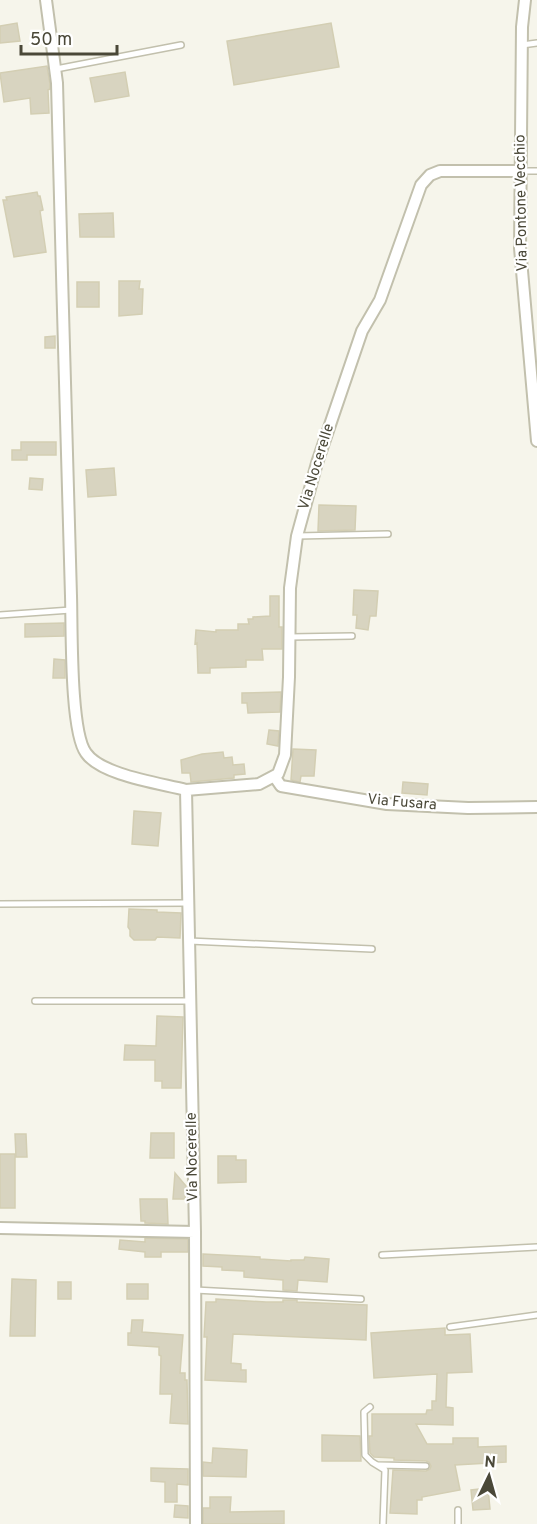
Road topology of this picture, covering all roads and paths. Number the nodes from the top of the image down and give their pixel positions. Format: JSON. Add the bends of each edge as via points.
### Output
{"nodes":[{"id":1,"x":46,"y":0,"type":"edge"},
{"id":2,"x":525,"y":0,"type":"edge"},
{"id":3,"x":537,"y":43,"type":"edge"},
{"id":4,"x":182,"y":45,"type":"dead end"},
{"id":5,"x":522,"y":45,"type":"junction"},
{"id":6,"x":56,"y":69,"type":"junction"},
{"id":7,"x":520,"y":171,"type":"junction"},
{"id":8,"x":537,"y":171,"type":"edge"},
{"id":9,"x":537,"y":441,"type":"edge"},
{"id":10,"x":388,"y":534,"type":"dead end"},
{"id":11,"x":297,"y":536,"type":"junction"},
{"id":12,"x":71,"y":610,"type":"junction"},
{"id":13,"x":0,"y":615,"type":"edge"},
{"id":14,"x":352,"y":636,"type":"dead end"},
{"id":15,"x":290,"y":637,"type":"junction"},
{"id":16,"x":274,"y":776,"type":"junction"},
{"id":17,"x":186,"y":790,"type":"junction"},
{"id":18,"x":537,"y":807,"type":"edge"},
{"id":19,"x":188,"y":903,"type":"junction"},
{"id":20,"x":0,"y":904,"type":"edge"},
{"id":21,"x":189,"y":941,"type":"junction"},
{"id":22,"x":372,"y":949,"type":"dead end"},
{"id":23,"x":34,"y":1001,"type":"dead end"},
{"id":24,"x":190,"y":1001,"type":"junction"},
{"id":25,"x":0,"y":1228,"type":"edge"},
{"id":26,"x":195,"y":1232,"type":"junction"},
{"id":27,"x":537,"y":1247,"type":"edge"},
{"id":28,"x":382,"y":1255,"type":"dead end"},
{"id":29,"x":195,"y":1290,"type":"junction"},
{"id":30,"x":361,"y":1299,"type":"dead end"},
{"id":31,"x":537,"y":1315,"type":"edge"},
{"id":32,"x":450,"y":1327,"type":"dead end"},
{"id":33,"x":370,"y":1407,"type":"dead end"},
{"id":34,"x":377,"y":1465,"type":"junction"},
{"id":35,"x":426,"y":1466,"type":"dead end"},
{"id":36,"x":458,"y":1510,"type":"dead end"},
{"id":37,"x":196,"y":1524,"type":"edge"},
{"id":38,"x":383,"y":1524,"type":"edge"},
{"id":39,"x":458,"y":1524,"type":"edge"}],
"edges":[{"from":1,"to":6,"type":"street"},
{"from":2,"to":5,"type":"street","name":"Via Pontone Vecchio"},
{"from":3,"to":5,"type":"lane"},
{"from":4,"to":6,"type":"lane"},
{"from":5,"to":7,"type":"street","name":"Via Pontone Vecchio"},
{"from":6,"to":12,"type":"street"},
{"from":7,"to":8,"type":"lane"},
{"from":7,"to":9,"type":"street","name":"Via Pontone Vecchio","via":[[520,248]]},
{"from":7,"to":11,"type":"street","name":"Via Nocerelle","via":[[440,171],[421,185],[380,300],[362,331]]},
{"from":10,"to":11,"type":"lane"},
{"from":11,"to":15,"type":"street","name":"Via Nocerelle","via":[[290,588]]},
{"from":12,"to":13,"type":"lane"},
{"from":12,"to":17,"type":"street","via":[[74,702],[85,753],[109,771]]},
{"from":14,"to":15,"type":"lane"},
{"from":15,"to":16,"type":"street","name":"Via Nocerelle","via":[[285,755]]},
{"from":16,"to":17,"type":"street","via":[[259,784]]},
{"from":16,"to":18,"type":"street","name":"Via Fusara","via":[[281,786],[387,804]]},
{"from":17,"to":19,"type":"street","name":"Via Nocerelle"},
{"from":19,"to":20,"type":"lane"},
{"from":19,"to":21,"type":"street","name":"Via Nocerelle"},
{"from":21,"to":22,"type":"lane"},
{"from":21,"to":24,"type":"street","name":"Via Nocerelle"},
{"from":23,"to":24,"type":"lane"},
{"from":24,"to":26,"type":"street","name":"Via Nocerelle"},
{"from":25,"to":26,"type":"street"},
{"from":26,"to":29,"type":"street","name":"Via Nocerelle"},
{"from":27,"to":28,"type":"lane"},
{"from":29,"to":30,"type":"lane"},
{"from":29,"to":37,"type":"street","name":"Via Nocerelle"},
{"from":31,"to":32,"type":"lane"},
{"from":33,"to":34,"type":"lane","via":[[364,1413],[365,1455]]},
{"from":34,"to":35,"type":"lane"},
{"from":34,"to":38,"type":"lane","via":[[386,1470]]},
{"from":36,"to":39,"type":"lane"}]}
